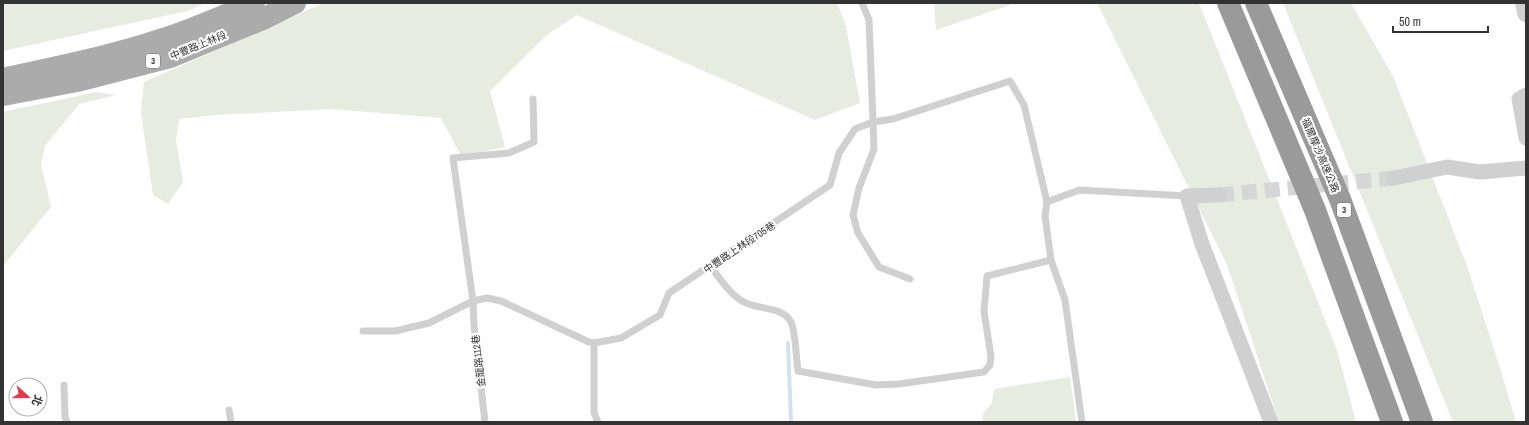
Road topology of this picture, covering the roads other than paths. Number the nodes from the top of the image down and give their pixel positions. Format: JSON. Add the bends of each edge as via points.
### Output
{"nodes":[{"id":1,"x":254,"y":3,"type":"edge"},
{"id":2,"x":295,"y":3,"type":"edge"},
{"id":3,"x":862,"y":3,"type":"edge"},
{"id":4,"x":1228,"y":3,"type":"edge"},
{"id":5,"x":1256,"y":3,"type":"edge"},
{"id":6,"x":1524,"y":3,"type":"edge"},
{"id":7,"x":1526,"y":13,"type":"edge"},
{"id":8,"x":3,"y":79,"type":"edge"},
{"id":9,"x":3,"y":95,"type":"edge"},
{"id":10,"x":1526,"y":95,"type":"edge"},
{"id":11,"x":533,"y":99,"type":"dead end"},
{"id":12,"x":873,"y":122,"type":"junction"},
{"id":13,"x":1526,"y":138,"type":"edge"},
{"id":14,"x":1526,"y":168,"type":"edge"},
{"id":15,"x":1394,"y":178,"type":"tunnel mouth"},
{"id":16,"x":1219,"y":195,"type":"tunnel mouth"},
{"id":17,"x":1187,"y":196,"type":"junction"},
{"id":18,"x":1047,"y":202,"type":"junction"},
{"id":19,"x":1051,"y":260,"type":"junction"},
{"id":20,"x":710,"y":266,"type":"junction"},
{"id":21,"x":910,"y":278,"type":"dead end"},
{"id":22,"x":473,"y":301,"type":"junction"},
{"id":23,"x":363,"y":331,"type":"dead end"},
{"id":24,"x":594,"y":343,"type":"junction"},
{"id":25,"x":64,"y":386,"type":"dead end"},
{"id":26,"x":229,"y":410,"type":"dead end"},
{"id":27,"x":67,"y":422,"type":"edge"},
{"id":28,"x":231,"y":422,"type":"edge"},
{"id":29,"x":485,"y":422,"type":"edge"},
{"id":30,"x":598,"y":422,"type":"edge"},
{"id":31,"x":1082,"y":422,"type":"edge"},
{"id":32,"x":1271,"y":422,"type":"edge"},
{"id":33,"x":1392,"y":422,"type":"edge"},
{"id":34,"x":1422,"y":422,"type":"edge"}],
"edges":[{"from":1,"to":8,"type":"main road","name":"中豐路上林段","number":"3","via":[[160,40]]},
{"from":2,"to":9,"type":"main road","name":"中豐路上林段","number":"3","via":[[170,57],[78,81]]},
{"from":3,"to":12,"type":"lane","via":[[869,20]]},
{"from":4,"to":33,"type":"highway","via":[[1315,210]]},
{"from":5,"to":34,"type":"highway","name":"福爾摩沙高速公路","number":"3","via":[[1340,198]]},
{"from":6,"to":7,"type":"street"},
{"from":10,"to":13,"type":"street","via":[[1519,99]]},
{"from":11,"to":22,"type":"lane","name":"金龍路112巷","via":[[534,142],[509,153],[453,158]]},
{"from":12,"to":18,"type":"lane","name":"中豐路上林段705巷","via":[[893,119],[1010,81],[1024,105]]},
{"from":12,"to":20,"type":"lane","name":"中豐路上林段705巷","via":[[855,129],[839,153],[830,185]]},
{"from":12,"to":21,"type":"lane","via":[[874,149],[859,188],[853,215],[858,233],[879,267]]},
{"from":14,"to":15,"type":"street","via":[[1480,172],[1447,167]]},
{"from":16,"to":17,"type":"street"},
{"from":17,"to":18,"type":"lane","via":[[1079,190]]},
{"from":17,"to":32,"type":"street","via":[[1202,244]]},
{"from":18,"to":19,"type":"lane","via":[[1045,216]]},
{"from":19,"to":20,"type":"lane","via":[[987,276],[984,311],[992,358],[984,372],[876,385],[798,371],[793,330],[787,316],[745,303],[736,297]]},
{"from":19,"to":31,"type":"lane","via":[[1065,300]]},
{"from":20,"to":24,"type":"lane","name":"中豐路上林段705巷","via":[[669,293],[660,315],[621,338]]},
{"from":22,"to":23,"type":"lane","via":[[429,323],[395,332]]},
{"from":22,"to":24,"type":"lane","via":[[487,298],[501,301]]},
{"from":22,"to":29,"type":"lane","name":"金龍路112巷"},
{"from":24,"to":30,"type":"lane","via":[[594,413]]},
{"from":25,"to":27,"type":"lane"},
{"from":26,"to":28,"type":"lane"}]}
